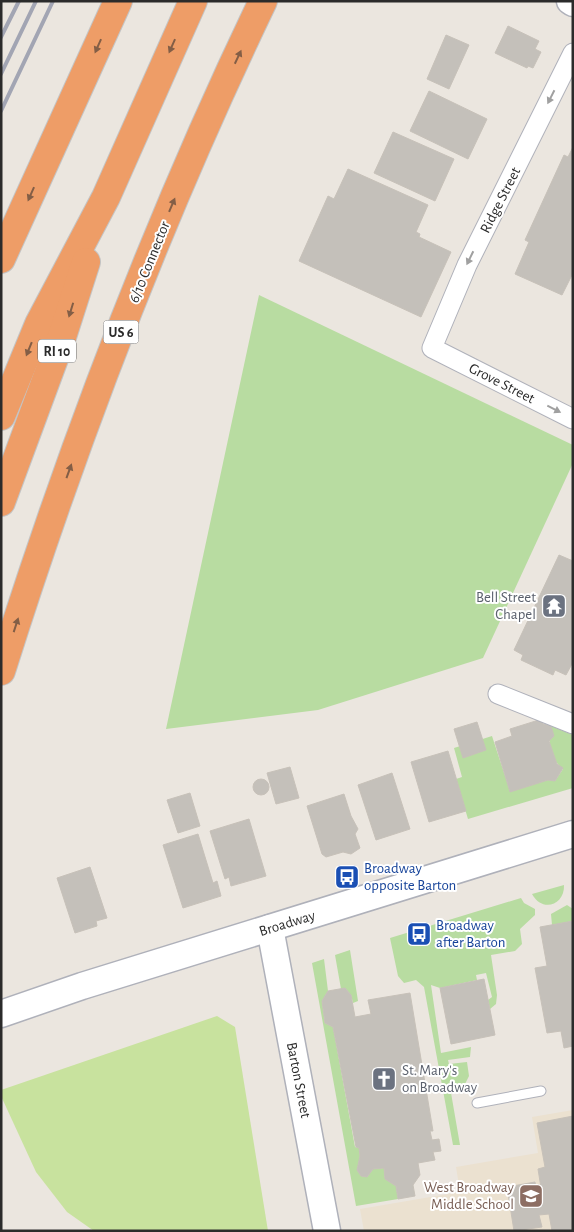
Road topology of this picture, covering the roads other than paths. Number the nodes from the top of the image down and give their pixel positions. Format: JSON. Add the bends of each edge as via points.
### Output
{"nodes":[{"id":1,"x":118,"y":1,"type":"edge"},
{"id":2,"x":193,"y":1,"type":"edge"},
{"id":3,"x":263,"y":1,"type":"edge"},
{"id":4,"x":573,"y":53,"type":"edge"},
{"id":5,"x":106,"y":196,"type":"junction"},
{"id":6,"x":1,"y":259,"type":"edge"},
{"id":7,"x":432,"y":348,"type":"joint"},
{"id":8,"x":1,"y":416,"type":"edge"},
{"id":9,"x":573,"y":419,"type":"edge"},
{"id":10,"x":1,"y":502,"type":"edge"},
{"id":11,"x":1,"y":671,"type":"edge"},
{"id":12,"x":498,"y":694,"type":"dead end"},
{"id":13,"x":573,"y":724,"type":"edge"},
{"id":14,"x":573,"y":834,"type":"edge"},
{"id":15,"x":270,"y":928,"type":"junction"},
{"id":16,"x":1,"y":1014,"type":"edge"},
{"id":17,"x":541,"y":1091,"type":"dead end"},
{"id":18,"x":477,"y":1103,"type":"dead end"},
{"id":19,"x":327,"y":1231,"type":"edge"}],
"edges":[{"from":1,"to":6,"type":"highway","one_way":true},
{"from":2,"to":5,"type":"highway","one_way":true},
{"from":11,"to":3,"type":"highway","name":"6/10 Connector","number":"US 6","one_way":true,"via":[[61,492],[126,321],[188,168]]},
{"from":4,"to":7,"type":"street","name":"Ridge Street","one_way":true,"via":[[467,265]]},
{"from":5,"to":8,"type":"highway","one_way":true,"via":[[39,324]]},
{"from":5,"to":10,"type":"highway","number":"RI 10","one_way":true,"via":[[62,337]]},
{"from":7,"to":9,"type":"street","name":"Grove Street","one_way":true},
{"from":12,"to":13,"type":"street"},
{"from":14,"to":15,"type":"main road","name":"Broadway"},
{"from":15,"to":16,"type":"main road","name":"Broadway"},
{"from":15,"to":19,"type":"main road","name":"Barton Street"},
{"from":17,"to":18,"type":"lane"}]}
